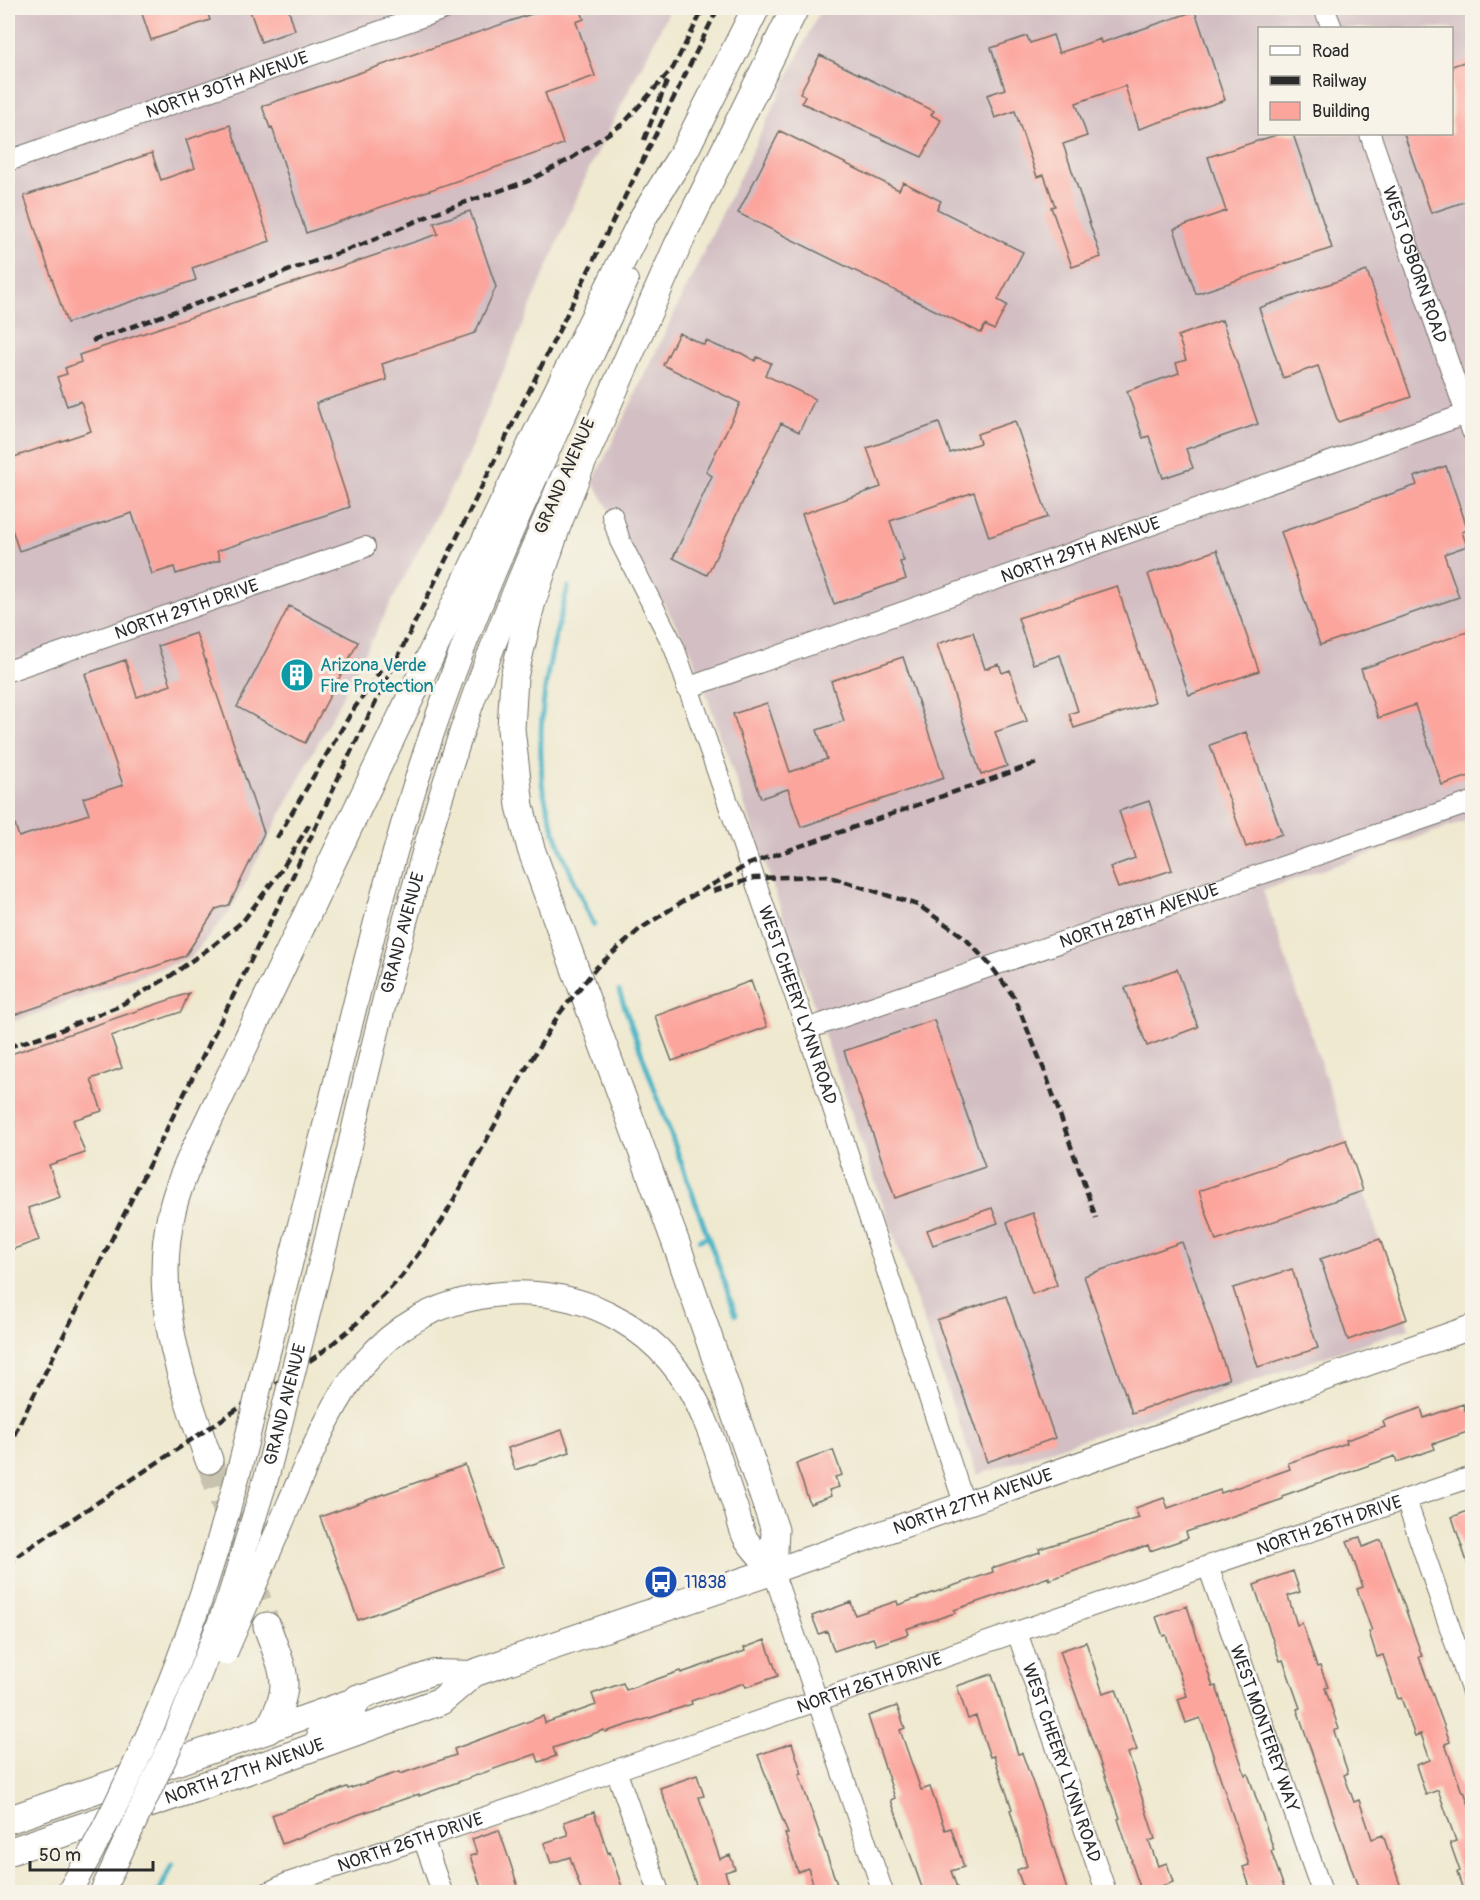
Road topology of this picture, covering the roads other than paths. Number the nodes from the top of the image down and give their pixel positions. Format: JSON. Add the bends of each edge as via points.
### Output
{"nodes":[{"id":1,"x":447,"y":8,"type":"edge"},
{"id":2,"x":756,"y":8,"type":"edge"},
{"id":3,"x":795,"y":8,"type":"edge"},
{"id":4,"x":1324,"y":8,"type":"edge"},
{"id":5,"x":1332,"y":27,"type":"edge"},
{"id":6,"x":1370,"y":135,"type":"edge"},
{"id":7,"x":685,"y":150,"type":"junction"},
{"id":8,"x":8,"y":161,"type":"edge"},
{"id":9,"x":676,"y":247,"type":"junction"},
{"id":10,"x":1471,"y":419,"type":"edge"},
{"id":11,"x":612,"y":515,"type":"dead end"},
{"id":12,"x":365,"y":547,"type":"dead end"},
{"id":13,"x":8,"y":670,"type":"edge"},
{"id":14,"x":687,"y":688,"type":"junction"},
{"id":15,"x":1473,"y":802,"type":"edge"},
{"id":16,"x":807,"y":1029,"type":"junction"},
{"id":17,"x":1473,"y":1327,"type":"edge"},
{"id":18,"x":209,"y":1460,"type":"tunnel mouth"},
{"id":19,"x":1473,"y":1477,"type":"edge"},
{"id":20,"x":1406,"y":1500,"type":"junction"},
{"id":21,"x":964,"y":1503,"type":"junction"},
{"id":22,"x":1208,"y":1566,"type":"junction"},
{"id":23,"x":773,"y":1571,"type":"junction"},
{"id":24,"x":267,"y":1626,"type":"tunnel mouth"},
{"id":25,"x":1017,"y":1632,"type":"junction"},
{"id":26,"x":474,"y":1673,"type":"junction"},
{"id":27,"x":1473,"y":1692,"type":"edge"},
{"id":28,"x":358,"y":1698,"type":"junction"},
{"id":29,"x":818,"y":1701,"type":"junction"},
{"id":30,"x":268,"y":1731,"type":"junction"},
{"id":31,"x":261,"y":1767,"type":"junction"},
{"id":32,"x":616,"y":1770,"type":"junction"},
{"id":33,"x":8,"y":1820,"type":"edge"},
{"id":34,"x":423,"y":1838,"type":"junction"},
{"id":35,"x":8,"y":1852,"type":"edge"},
{"id":36,"x":69,"y":1893,"type":"edge"},
{"id":37,"x":103,"y":1893,"type":"edge"},
{"id":38,"x":269,"y":1893,"type":"edge"},
{"id":39,"x":442,"y":1893,"type":"edge"},
{"id":40,"x":659,"y":1893,"type":"edge"},
{"id":41,"x":883,"y":1893,"type":"edge"},
{"id":42,"x":1106,"y":1893,"type":"edge"},
{"id":43,"x":1322,"y":1893,"type":"edge"}],
"edges":[{"from":1,"to":8,"type":"street","name":"NORTH 30TH AVENUE"},
{"from":2,"to":7,"type":"highway","name":"GRAND AVENUE"},
{"from":3,"to":9,"type":"highway","name":"GRAND AVENUE"},
{"from":4,"to":5,"type":"street"},
{"from":6,"to":10,"type":"street","name":"WEST OSBORN ROAD"},
{"from":7,"to":18,"type":"highway","via":[[644,216],[531,445],[178,1188],[165,1260],[168,1319],[179,1371]]},
{"from":7,"to":36,"type":"main road","name":"GRAND AVENUE","bridge":true,"via":[[510,533],[430,737],[369,947],[246,1444],[200,1600],[159,1710]]},
{"from":9,"to":23,"type":"highway","via":[[554,536],[519,656],[511,740],[520,806],[531,849],[673,1235],[775,1530]]},
{"from":9,"to":37,"type":"main road","name":"GRAND AVENUE","bridge":true,"via":[[569,462],[477,687],[426,844],[267,1476],[230,1599],[177,1731]]},
{"from":10,"to":14,"type":"street","name":"NORTH 29TH AVENUE"},
{"from":11,"to":14,"type":"street","name":"WEST CHEERY LYNN ROAD","via":[[620,541],[674,647]]},
{"from":12,"to":13,"type":"street","name":"NORTH 29TH DRIVE"},
{"from":14,"to":16,"type":"street","name":"WEST CHEERY LYNN ROAD"},
{"from":15,"to":16,"type":"street","name":"NORTH 28TH AVENUE"},
{"from":16,"to":21,"type":"street","name":"WEST CHEERY LYNN ROAD"},
{"from":17,"to":21,"type":"main road","name":"NORTH 27TH AVENUE"},
{"from":19,"to":20,"type":"street","name":"NORTH 26TH DRIVE"},
{"from":20,"to":22,"type":"street","name":"NORTH 26TH DRIVE"},
{"from":20,"to":27,"type":"street"},
{"from":21,"to":23,"type":"main road","name":"NORTH 27TH AVENUE"},
{"from":22,"to":25,"type":"street","name":"NORTH 26TH DRIVE"},
{"from":22,"to":43,"type":"street","name":"WEST MONTEREY WAY"},
{"from":23,"to":26,"type":"highway","name":"NORTH 27TH AVENUE"},
{"from":23,"to":29,"type":"street"},
{"from":23,"to":37,"type":"main road","bridge":true,"via":[[746,1539],[694,1395],[659,1349],[616,1317],[575,1300],[530,1293],[475,1297],[449,1305],[393,1335],[367,1358],[344,1389],[315,1446],[152,1820]]},
{"from":24,"to":30,"type":"highway","via":[[285,1686],[280,1709]]},
{"from":25,"to":29,"type":"street","name":"NORTH 26TH DRIVE"},
{"from":25,"to":42,"type":"street","name":"WEST CHEERY LYNN ROAD"},
{"from":26,"to":28,"type":"main road","name":"NORTH 27TH AVENUE","via":[[434,1672]]},
{"from":26,"to":31,"type":"highway","name":"NORTH 27TH AVENUE","via":[[441,1701]]},
{"from":28,"to":30,"type":"main road","name":"NORTH 27TH AVENUE"},
{"from":28,"to":31,"type":"highway","via":[[351,1714],[343,1720],[276,1752]]},
{"from":29,"to":32,"type":"street","name":"NORTH 26TH DRIVE"},
{"from":29,"to":41,"type":"street"},
{"from":30,"to":33,"type":"highway","name":"NORTH 27TH AVENUE"},
{"from":31,"to":35,"type":"highway","name":"NORTH 27TH AVENUE"},
{"from":32,"to":34,"type":"street","name":"NORTH 26TH DRIVE"},
{"from":32,"to":40,"type":"street"},
{"from":34,"to":38,"type":"street","name":"NORTH 26TH DRIVE","via":[[288,1882]]},
{"from":34,"to":39,"type":"street"}]}
